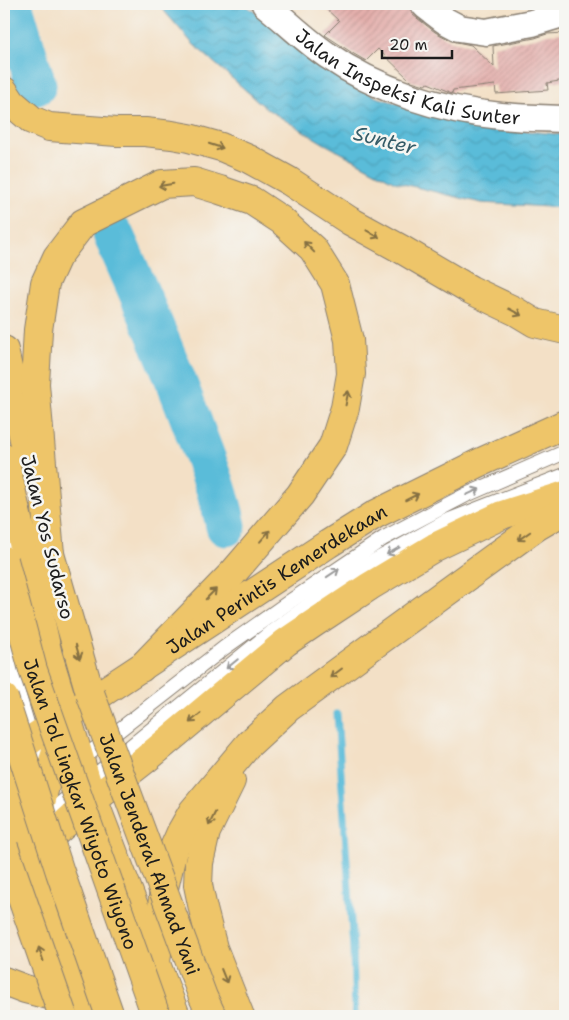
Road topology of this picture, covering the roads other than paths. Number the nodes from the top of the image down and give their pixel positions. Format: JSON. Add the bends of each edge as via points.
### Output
{"nodes":[{"id":1,"x":265,"y":4,"type":"edge"},
{"id":2,"x":424,"y":4,"type":"edge"},
{"id":3,"x":565,"y":12,"type":"edge"},
{"id":4,"x":4,"y":92,"type":"edge"},
{"id":5,"x":565,"y":119,"type":"edge"},
{"id":6,"x":565,"y":330,"type":"edge"},
{"id":7,"x":4,"y":350,"type":"edge"},
{"id":8,"x":565,"y":424,"type":"edge"},
{"id":9,"x":565,"y":452,"type":"edge"},
{"id":10,"x":4,"y":457,"type":"edge"},
{"id":11,"x":565,"y":476,"type":"edge"},
{"id":12,"x":565,"y":495,"type":"edge"},
{"id":13,"x":565,"y":510,"type":"edge"},
{"id":14,"x":4,"y":539,"type":"edge"},
{"id":15,"x":50,"y":554,"type":"junction"},
{"id":16,"x":4,"y":560,"type":"edge"},
{"id":17,"x":286,"y":588,"type":"junction"},
{"id":18,"x":308,"y":617,"type":"junction"},
{"id":19,"x":4,"y":645,"type":"edge"},
{"id":20,"x":141,"y":668,"type":"junction"},
{"id":21,"x":90,"y":693,"type":"joint"},
{"id":22,"x":4,"y":698,"type":"edge"},
{"id":23,"x":53,"y":731,"type":"junction"},
{"id":24,"x":249,"y":744,"type":"junction"},
{"id":25,"x":4,"y":761,"type":"edge"},
{"id":26,"x":4,"y":768,"type":"edge"},
{"id":27,"x":4,"y":783,"type":"edge"},
{"id":28,"x":46,"y":812,"type":"edge"},
{"id":29,"x":156,"y":963,"type":"junction"},
{"id":30,"x":4,"y":982,"type":"edge"},
{"id":31,"x":76,"y":1012,"type":"edge"},
{"id":32,"x":110,"y":1016,"type":"edge"},
{"id":33,"x":116,"y":1016,"type":"edge"},
{"id":34,"x":146,"y":1016,"type":"edge"},
{"id":35,"x":156,"y":1016,"type":"edge"},
{"id":36,"x":176,"y":1016,"type":"edge"},
{"id":37,"x":212,"y":1016,"type":"edge"},
{"id":38,"x":240,"y":1016,"type":"edge"}],
"edges":[{"from":1,"to":5,"type":"street","name":"Jalan Inspeksi Kali Sunter","via":[[326,54],[390,90],[473,113]]},
{"from":2,"to":3,"type":"street","via":[[459,28],[486,32],[532,23]]},
{"from":4,"to":6,"type":"highway","one_way":true,"via":[[32,120],[49,127],[145,132],[189,138],[221,147],[289,181],[350,221],[471,290],[535,323]]},
{"from":7,"to":15,"type":"highway","name":"Jalan Yos Sudarso"},
{"from":17,"to":8,"type":"highway","name":"Jalan Perintis Kemerdekaan","one_way":true,"via":[[328,544],[376,514]]},
{"from":17,"to":9,"type":"lane","one_way":true,"via":[[466,495]]},
{"from":10,"to":23,"type":"highway","name":"Jalan Yos Sudarso","via":[[48,655]]},
{"from":11,"to":18,"type":"lane","one_way":true,"via":[[447,521],[339,583]]},
{"from":12,"to":18,"type":"highway","via":[[502,515],[435,547],[370,586]]},
{"from":13,"to":24,"type":"highway","one_way":true,"via":[[536,527],[288,708]]},
{"from":14,"to":23,"type":"lane","via":[[44,680]]},
{"from":20,"to":15,"type":"highway","one_way":true,"via":[[233,573],[300,495],[333,446],[345,408],[351,374],[349,340],[335,284],[313,250],[282,220],[252,201],[194,182],[162,184],[84,223],[56,257],[45,283],[35,384]]},
{"from":15,"to":21,"type":"highway","name":"Jalan Yos Sudarso","one_way":true},
{"from":16,"to":35,"type":"highway","name":"Jalan Tol Lingkar Wiyoto Wiyono","bridge":true,"via":[[32,670]]},
{"from":17,"to":20,"type":"highway","name":"Jalan Perintis Kemerdekaan","via":[[244,599]]},
{"from":17,"to":28,"type":"lane","via":[[264,619],[224,648]]},
{"from":18,"to":28,"type":"highway","one_way":true,"via":[[278,638],[139,765]]},
{"from":19,"to":23,"type":"lane"},
{"from":20,"to":23,"type":"highway","name":"Jalan Perintis Kemerdekaan"},
{"from":21,"to":37,"type":"highway","name":"Jalan Jenderal Ahmad Yani","bridge":true},
{"from":22,"to":32,"type":"highway","name":"Jalan Tol Lingkar Wiyoto Wiyono","bridge":true},
{"from":23,"to":25,"type":"highway","name":"Jalan Perintis Kemerdekaan"},
{"from":23,"to":28,"type":"highway","name":"Jalan Jenderal Ahmad Yani"},
{"from":23,"to":28,"type":"highway"},
{"from":24,"to":29,"type":"highway","via":[[193,811],[173,850],[164,888]]},
{"from":24,"to":38,"type":"highway","one_way":true,"via":[[206,832],[198,885],[213,948]]},
{"from":26,"to":28,"type":"highway"},
{"from":27,"to":28,"type":"highway","name":"Jalan Jenderal Ahmad Yani"},
{"from":28,"to":29,"type":"highway","name":"Jalan Jenderal Ahmad Yani"},
{"from":31,"to":28,"type":"highway","name":"Jalan Jenderal Ahmad Yani","one_way":true,"bridge":true},
{"from":28,"to":33,"type":"lane"},
{"from":28,"to":34,"type":"lane","via":[[120,945]]},
{"from":29,"to":36,"type":"highway","name":"Jalan Jenderal Ahmad Yani"},
{"from":30,"to":31,"type":"highway"}]}
